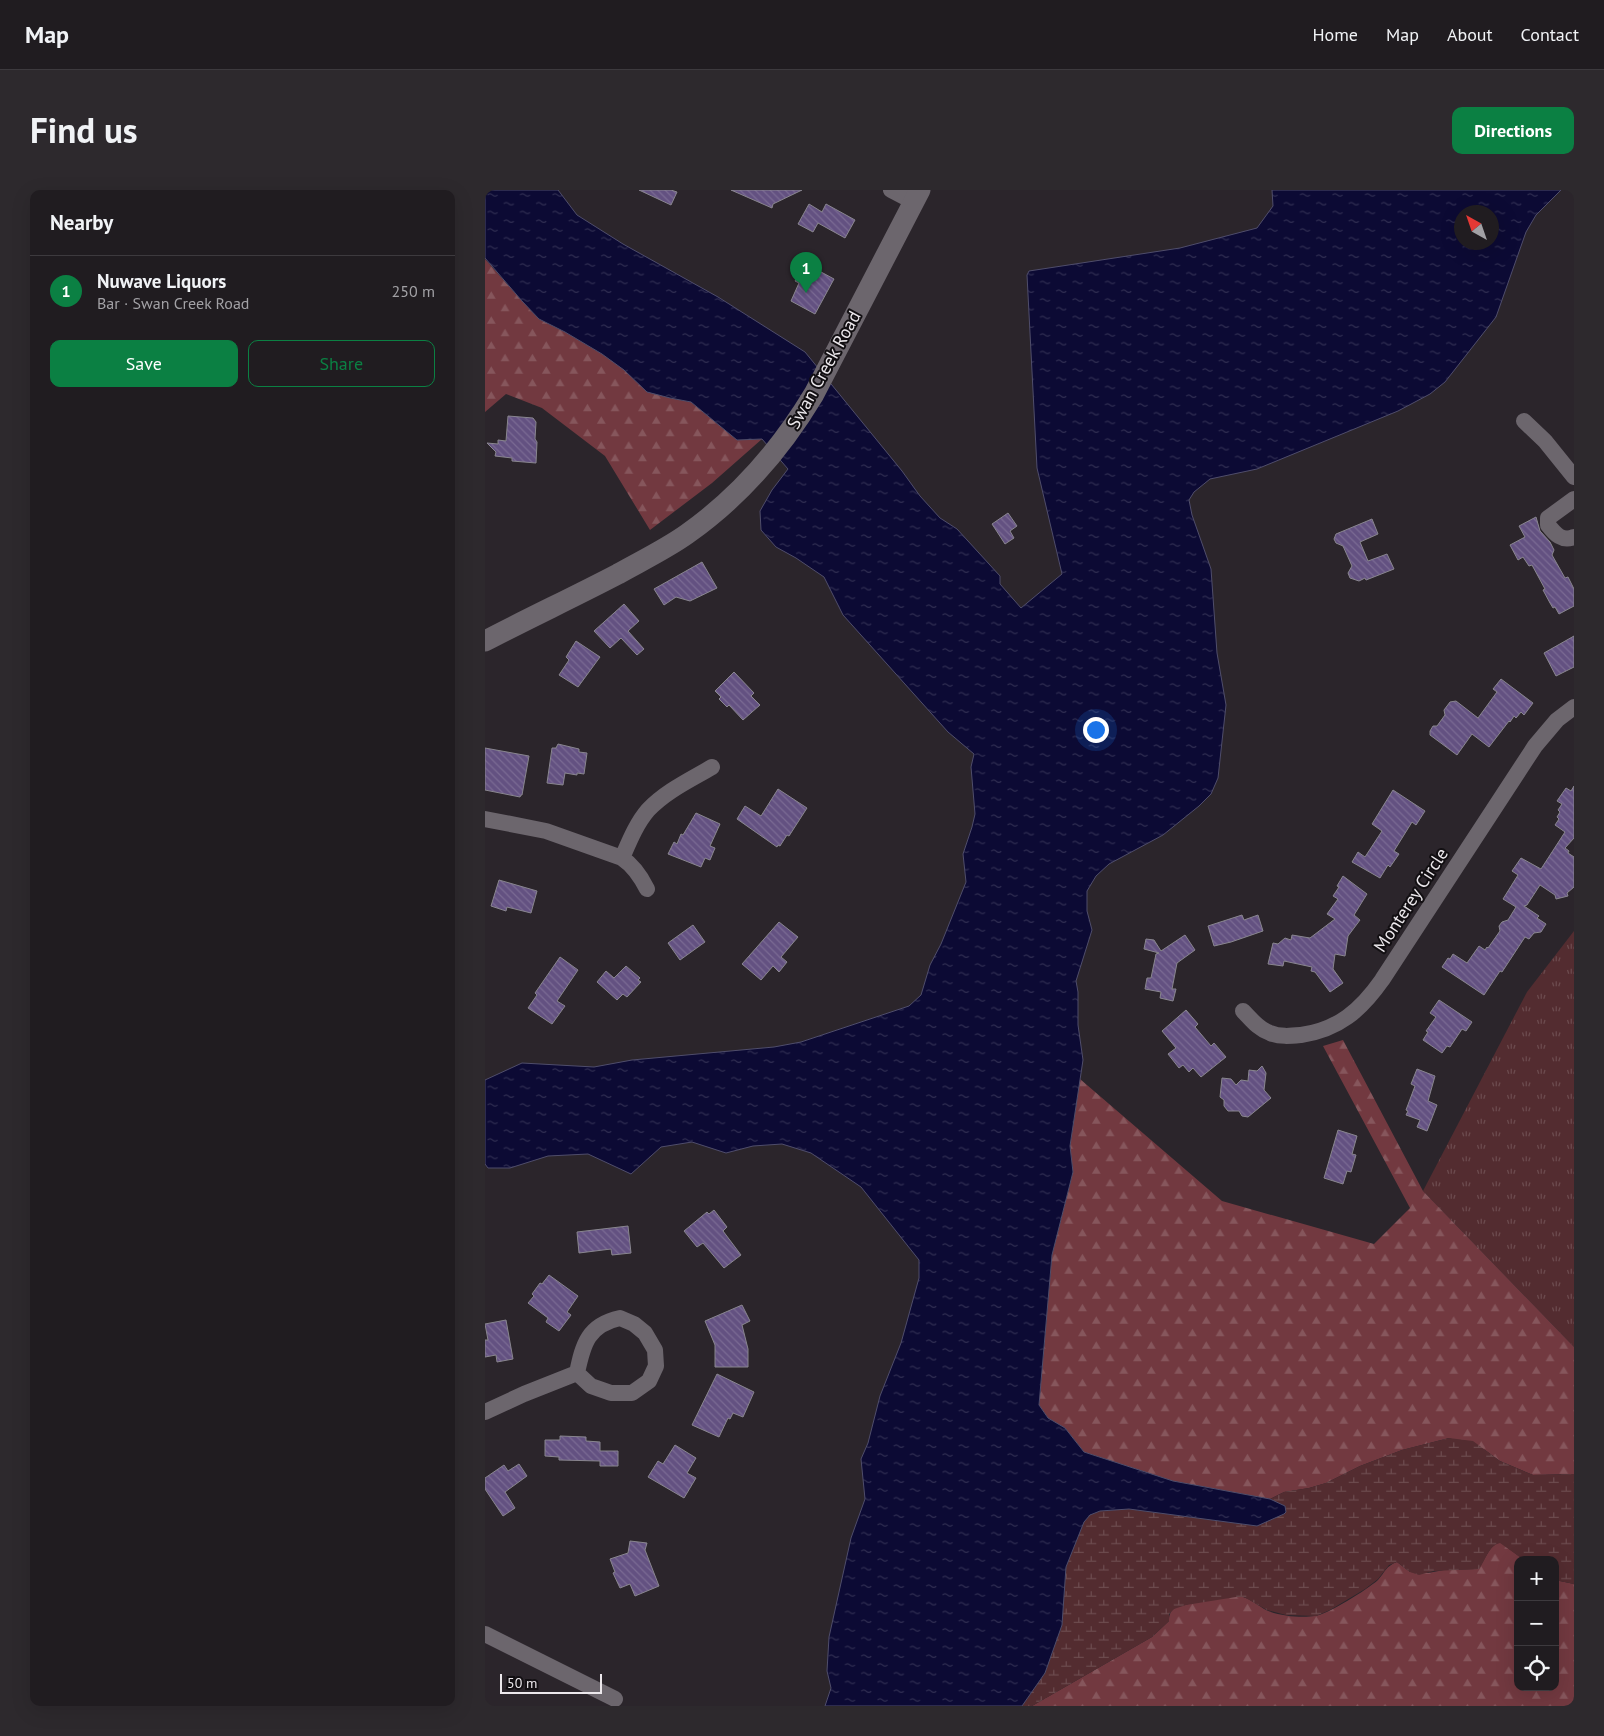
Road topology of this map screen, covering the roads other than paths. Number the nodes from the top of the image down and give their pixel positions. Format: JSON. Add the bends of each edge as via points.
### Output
{"nodes":[{"id":1,"x":891,"y":190,"type":"edge"},
{"id":2,"x":917,"y":196,"type":"edge"},
{"id":3,"x":1524,"y":421,"type":"dead end"},
{"id":4,"x":1574,"y":477,"type":"edge"},
{"id":5,"x":1574,"y":499,"type":"edge"},
{"id":6,"x":1574,"y":537,"type":"edge"},
{"id":7,"x":485,"y":641,"type":"edge"},
{"id":8,"x":1574,"y":706,"type":"edge"},
{"id":9,"x":712,"y":767,"type":"dead end"},
{"id":10,"x":485,"y":819,"type":"edge"},
{"id":11,"x":622,"y":858,"type":"junction"},
{"id":12,"x":647,"y":889,"type":"dead end"},
{"id":13,"x":1243,"y":1011,"type":"dead end"},
{"id":14,"x":577,"y":1373,"type":"junction"},
{"id":15,"x":485,"y":1412,"type":"edge"},
{"id":16,"x":485,"y":1634,"type":"edge"},
{"id":17,"x":615,"y":1699,"type":"dead end"}],
"edges":[{"from":1,"to":2,"type":"street"},
{"from":2,"to":7,"type":"street","name":"Swan Creek Road","via":[[798,421],[769,461],[718,510],[653,556]]},
{"from":3,"to":4,"type":"street"},
{"from":5,"to":6,"type":"street","via":[[1548,518],[1548,525],[1561,538]]},
{"from":8,"to":13,"type":"street","name":"Monterey Circle","via":[[1535,746],[1383,980],[1358,1009],[1329,1028],[1312,1034],[1289,1036],[1259,1028]]},
{"from":9,"to":11,"type":"street","via":[[665,794],[647,812]]},
{"from":10,"to":11,"type":"street","via":[[571,838]]},
{"from":11,"to":12,"type":"street","via":[[639,874]]},
{"from":14,"to":14,"type":"street","via":[[596,1388],[611,1393],[632,1393],[649,1381],[656,1366],[655,1350],[645,1333],[634,1324],[620,1318],[606,1321],[593,1330],[586,1342]]},
{"from":14,"to":15,"type":"street"},
{"from":16,"to":17,"type":"street"}]}
